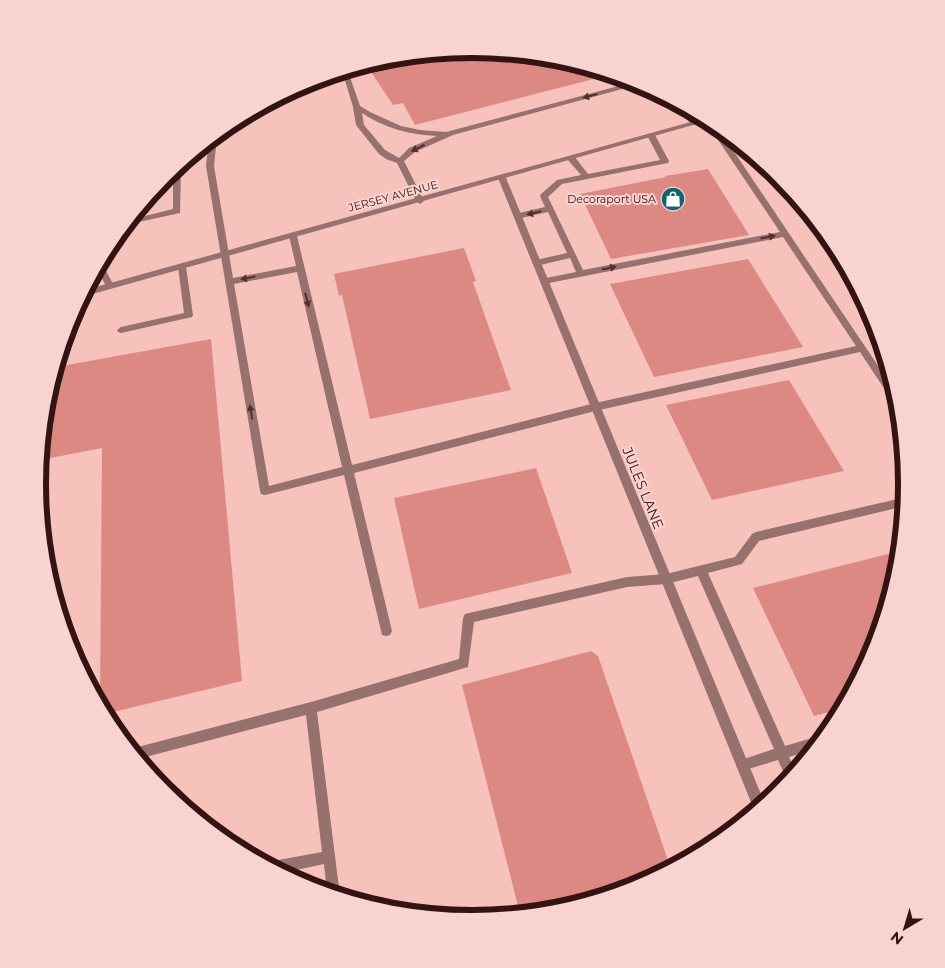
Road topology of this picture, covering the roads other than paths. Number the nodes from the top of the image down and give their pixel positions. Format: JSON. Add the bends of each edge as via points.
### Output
{"nodes":[{"id":1,"x":347,"y":78,"type":"dead end"},
{"id":2,"x":626,"y":86,"type":"edge"},
{"id":3,"x":357,"y":106,"type":"junction"},
{"id":4,"x":692,"y":119,"type":"edge"},
{"id":5,"x":696,"y":123,"type":"joint"},
{"id":6,"x":450,"y":134,"type":"junction"},
{"id":7,"x":651,"y":136,"type":"junction"},
{"id":8,"x":721,"y":139,"type":"edge"},
{"id":9,"x":212,"y":147,"type":"edge"},
{"id":10,"x":571,"y":158,"type":"junction"},
{"id":11,"x":400,"y":161,"type":"junction"},
{"id":12,"x":586,"y":177,"type":"junction"},
{"id":13,"x":176,"y":178,"type":"edge"},
{"id":14,"x":502,"y":178,"type":"junction"},
{"id":15,"x":420,"y":201,"type":"junction"},
{"id":16,"x":550,"y":209,"type":"junction"},
{"id":17,"x":517,"y":216,"type":"junction"},
{"id":18,"x":138,"y":220,"type":"edge"},
{"id":19,"x":786,"y":234,"type":"junction"},
{"id":20,"x":293,"y":236,"type":"junction"},
{"id":21,"x":226,"y":254,"type":"junction"},
{"id":22,"x":572,"y":255,"type":"junction"},
{"id":23,"x":536,"y":263,"type":"junction"},
{"id":24,"x":182,"y":267,"type":"junction"},
{"id":25,"x":300,"y":268,"type":"junction"},
{"id":26,"x":103,"y":272,"type":"edge"},
{"id":27,"x":581,"y":274,"type":"junction"},
{"id":28,"x":544,"y":281,"type":"junction"},
{"id":29,"x":230,"y":282,"type":"junction"},
{"id":30,"x":110,"y":286,"type":"junction"},
{"id":31,"x":92,"y":291,"type":"edge"},
{"id":32,"x":121,"y":330,"type":"dead end"},
{"id":33,"x":862,"y":348,"type":"junction"},
{"id":34,"x":887,"y":385,"type":"edge"},
{"id":35,"x":595,"y":406,"type":"junction"},
{"id":36,"x":347,"y":470,"type":"junction"},
{"id":37,"x":898,"y":503,"type":"edge"},
{"id":38,"x":701,"y":570,"type":"junction"},
{"id":39,"x":666,"y":578,"type":"junction"},
{"id":40,"x":386,"y":631,"type":"dead end"},
{"id":41,"x":311,"y":708,"type":"junction"},
{"id":42,"x":810,"y":745,"type":"edge"},
{"id":43,"x":141,"y":752,"type":"edge"},
{"id":44,"x":781,"y":753,"type":"junction"},
{"id":45,"x":742,"y":765,"type":"junction"},
{"id":46,"x":789,"y":770,"type":"edge"},
{"id":47,"x":757,"y":801,"type":"edge"},
{"id":48,"x":330,"y":857,"type":"junction"},
{"id":49,"x":284,"y":866,"type":"edge"},
{"id":50,"x":333,"y":887,"type":"edge"}],
"edges":[{"from":1,"to":3,"type":"street"},
{"from":2,"to":6,"type":"street","one_way":true},
{"from":3,"to":6,"type":"street","via":[[391,126],[420,134]]},
{"from":3,"to":11,"type":"street","via":[[360,125],[382,152]]},
{"from":4,"to":5,"type":"street"},
{"from":5,"to":7,"type":"street","name":"JERSEY AVENUE"},
{"from":6,"to":11,"type":"street","one_way":true,"via":[[412,150]]},
{"from":7,"to":10,"type":"street","name":"JERSEY AVENUE"},
{"from":7,"to":12,"type":"street","via":[[664,161]]},
{"from":8,"to":19,"type":"street"},
{"from":9,"to":21,"type":"street","via":[[210,166]]},
{"from":10,"to":12,"type":"street"},
{"from":10,"to":14,"type":"street","name":"JERSEY AVENUE"},
{"from":11,"to":15,"type":"street"},
{"from":12,"to":16,"type":"street","via":[[560,182],[544,196]]},
{"from":13,"to":18,"type":"street","via":[[177,211]]},
{"from":14,"to":15,"type":"street","name":"JERSEY AVENUE"},
{"from":14,"to":17,"type":"street","name":"JULES LANE"},
{"from":15,"to":20,"type":"street","name":"JERSEY AVENUE"},
{"from":16,"to":17,"type":"street","one_way":true},
{"from":16,"to":22,"type":"street"},
{"from":17,"to":23,"type":"street","name":"JULES LANE"},
{"from":27,"to":19,"type":"street","one_way":true},
{"from":19,"to":33,"type":"street"},
{"from":20,"to":21,"type":"street","name":"JERSEY AVENUE"},
{"from":20,"to":25,"type":"street"},
{"from":21,"to":24,"type":"street","name":"JERSEY AVENUE"},
{"from":21,"to":29,"type":"street"},
{"from":22,"to":23,"type":"street"},
{"from":22,"to":27,"type":"street"},
{"from":23,"to":28,"type":"street","name":"JULES LANE"},
{"from":24,"to":30,"type":"street","name":"JERSEY AVENUE"},
{"from":24,"to":32,"type":"street","via":[[189,315]]},
{"from":25,"to":29,"type":"street","one_way":true},
{"from":25,"to":36,"type":"street","one_way":true},
{"from":26,"to":30,"type":"street"},
{"from":27,"to":28,"type":"street"},
{"from":28,"to":35,"type":"street","name":"JULES LANE"},
{"from":36,"to":29,"type":"street","one_way":true,"via":[[265,491]]},
{"from":30,"to":31,"type":"street","name":"JERSEY AVENUE"},
{"from":33,"to":34,"type":"street"},
{"from":33,"to":35,"type":"street"},
{"from":35,"to":36,"type":"street"},
{"from":35,"to":39,"type":"street","name":"JULES LANE"},
{"from":36,"to":40,"type":"street"},
{"from":37,"to":38,"type":"street","via":[[756,537],[738,561]]},
{"from":38,"to":39,"type":"street"},
{"from":38,"to":44,"type":"street"},
{"from":39,"to":41,"type":"street","via":[[627,582],[469,618],[464,662]]},
{"from":39,"to":45,"type":"street","name":"JULES LANE"},
{"from":41,"to":43,"type":"street"},
{"from":41,"to":48,"type":"street"},
{"from":42,"to":44,"type":"street"},
{"from":44,"to":45,"type":"street"},
{"from":44,"to":46,"type":"street"},
{"from":45,"to":47,"type":"street","name":"JULES LANE"},
{"from":48,"to":49,"type":"street"},
{"from":48,"to":50,"type":"street"}]}
